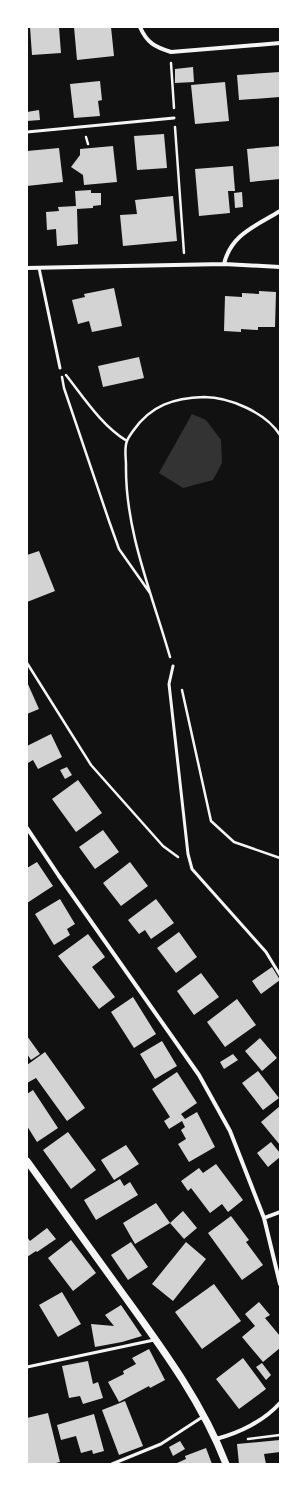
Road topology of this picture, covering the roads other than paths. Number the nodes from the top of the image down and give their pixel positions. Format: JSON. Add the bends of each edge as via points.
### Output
{"nodes":[{"id":1,"x":140,"y":27,"type":"edge"},
{"id":2,"x":280,"y":43,"type":"edge"},
{"id":3,"x":174,"y":118,"type":"road end"},
{"id":4,"x":27,"y":132,"type":"edge"},
{"id":5,"x":280,"y":211,"type":"edge"},
{"id":6,"x":224,"y":264,"type":"junction"},
{"id":7,"x":280,"y":267,"type":"edge"},
{"id":8,"x":27,"y":268,"type":"edge"},
{"id":9,"x":40,"y":268,"type":"junction"},
{"id":10,"x":60,"y":368,"type":"road end"},
{"id":11,"x":173,"y":666,"type":"road end"},
{"id":12,"x":27,"y":828,"type":"edge"},
{"id":13,"x":280,"y":975,"type":"edge"},
{"id":14,"x":27,"y":1161,"type":"edge"},
{"id":15,"x":280,"y":1212,"type":"edge"},
{"id":16,"x":264,"y":1218,"type":"junction"},
{"id":17,"x":280,"y":1284,"type":"edge"},
{"id":18,"x":156,"y":1339,"type":"junction"},
{"id":19,"x":27,"y":1367,"type":"edge"},
{"id":20,"x":280,"y":1403,"type":"edge"},
{"id":21,"x":204,"y":1416,"type":"junction"},
{"id":22,"x":216,"y":1439,"type":"junction"},
{"id":23,"x":112,"y":1464,"type":"edge"},
{"id":24,"x":226,"y":1464,"type":"edge"}],
"edges":[{"from":1,"to":2,"type":"street","via":[[148,41],[171,52]]},
{"from":3,"to":4,"type":"lane"},
{"from":5,"to":6,"type":"street","via":[[245,232],[231,246]]},
{"from":6,"to":7,"type":"street"},
{"from":6,"to":9,"type":"street"},
{"from":8,"to":9,"type":"street"},
{"from":9,"to":10,"type":"lane"},
{"from":11,"to":13,"type":"lane","via":[[169,684],[188,854],[192,869],[266,952]]},
{"from":12,"to":16,"type":"street","via":[[199,1075],[230,1131]]},
{"from":14,"to":18,"type":"street"},
{"from":15,"to":16,"type":"street"},
{"from":16,"to":17,"type":"street"},
{"from":18,"to":19,"type":"lane"},
{"from":18,"to":21,"type":"street","via":[[184,1380]]},
{"from":20,"to":22,"type":"street","via":[[261,1420]]},
{"from":21,"to":22,"type":"street"},
{"from":21,"to":23,"type":"lane","via":[[161,1444]]},
{"from":22,"to":24,"type":"street"}]}
